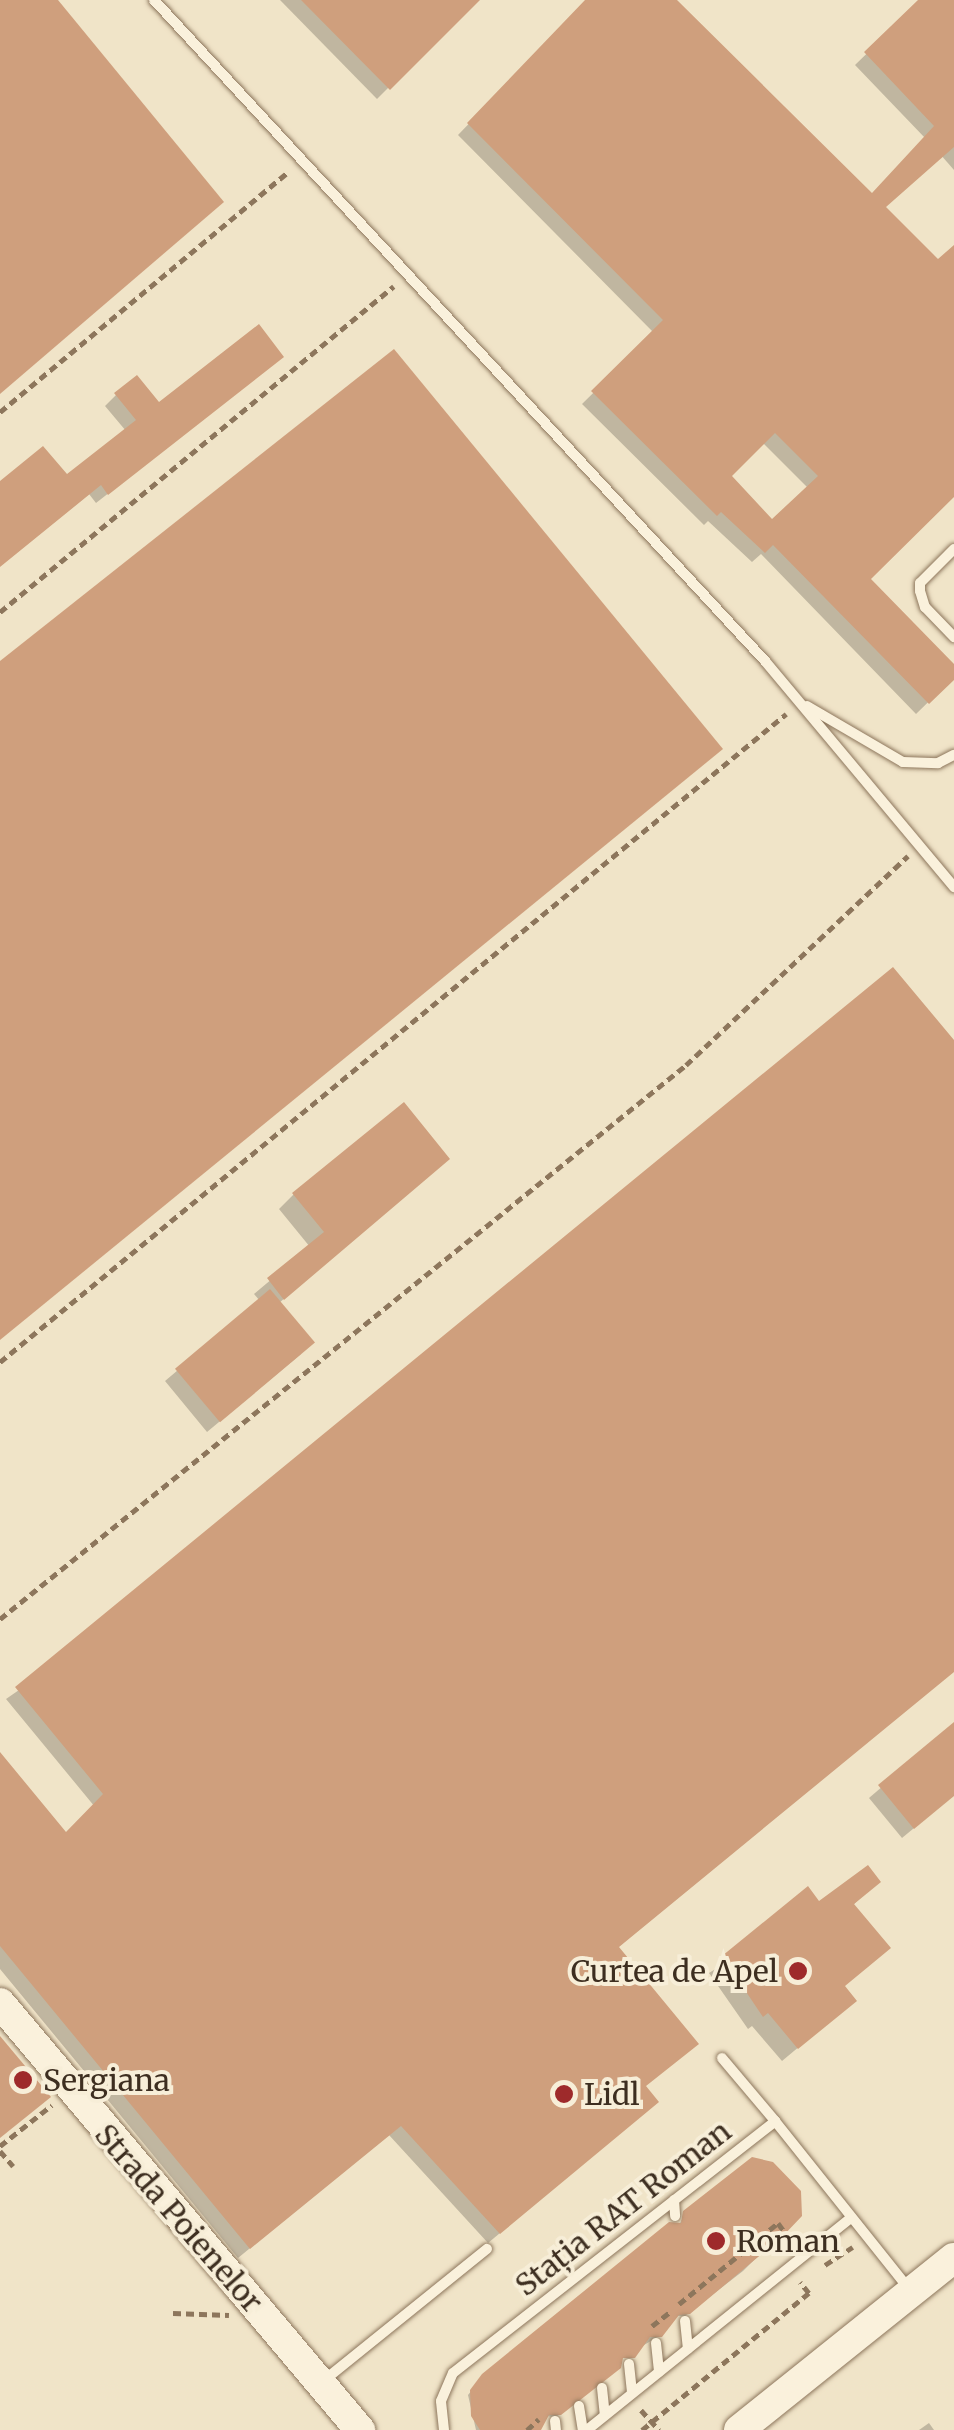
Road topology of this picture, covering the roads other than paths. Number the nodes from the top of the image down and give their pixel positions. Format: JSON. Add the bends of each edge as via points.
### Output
{"nodes":[{"id":1,"x":154,"y":0,"type":"edge"},
{"id":2,"x":954,"y":548,"type":"edge"},
{"id":3,"x":954,"y":637,"type":"edge"},
{"id":4,"x":800,"y":702,"type":"junction"},
{"id":5,"x":954,"y":755,"type":"edge"},
{"id":6,"x":954,"y":887,"type":"edge"},
{"id":7,"x":0,"y":2003,"type":"edge"},
{"id":8,"x":722,"y":2058,"type":"dead end"},
{"id":9,"x":775,"y":2121,"type":"junction"},
{"id":10,"x":674,"y":2200,"type":"junction"},
{"id":11,"x":675,"y":2216,"type":"dead end"},
{"id":12,"x":852,"y":2218,"type":"junction"},
{"id":13,"x":644,"y":2223,"type":"junction"},
{"id":14,"x":645,"y":2236,"type":"dead end"},
{"id":15,"x":487,"y":2249,"type":"dead end"},
{"id":16,"x":954,"y":2258,"type":"edge"},
{"id":17,"x":912,"y":2292,"type":"junction"},
{"id":18,"x":686,"y":2321,"type":"dead end"},
{"id":19,"x":510,"y":2328,"type":"junction"},
{"id":20,"x":512,"y":2341,"type":"dead end"},
{"id":21,"x":656,"y":2343,"type":"dead end"},
{"id":22,"x":688,"y":2349,"type":"junction"},
{"id":23,"x":628,"y":2364,"type":"dead end"},
{"id":24,"x":658,"y":2372,"type":"junction"},
{"id":25,"x":322,"y":2382,"type":"junction"},
{"id":26,"x":602,"y":2388,"type":"dead end"},
{"id":27,"x":632,"y":2393,"type":"junction"},
{"id":28,"x":579,"y":2406,"type":"dead end"},
{"id":29,"x":605,"y":2415,"type":"junction"},
{"id":30,"x":360,"y":2430,"type":"edge"},
{"id":31,"x":444,"y":2430,"type":"edge"},
{"id":32,"x":585,"y":2430,"type":"edge"},
{"id":33,"x":739,"y":2430,"type":"edge"}],
"edges":[{"from":1,"to":4,"type":"lane"},
{"from":2,"to":3,"type":"lane","via":[[920,582],[920,591],[925,607]]},
{"from":4,"to":5,"type":"lane","via":[[902,762],[938,763]]},
{"from":4,"to":6,"type":"lane"},
{"from":7,"to":25,"type":"street","name":"Strada Poienelor"},
{"from":8,"to":9,"type":"lane"},
{"from":9,"to":10,"type":"lane","name":"Stația RAT Roman"},
{"from":9,"to":12,"type":"lane","name":"Stația RAT Roman"},
{"from":10,"to":11,"type":"lane"},
{"from":10,"to":13,"type":"lane","name":"Stația RAT Roman"},
{"from":12,"to":17,"type":"lane","name":"Stația RAT Roman"},
{"from":12,"to":22,"type":"lane"},
{"from":13,"to":14,"type":"lane"},
{"from":13,"to":19,"type":"lane","name":"Stația RAT Roman","via":[[538,2313]]},
{"from":15,"to":25,"type":"lane"},
{"from":16,"to":17,"type":"street"},
{"from":17,"to":33,"type":"street"},
{"from":18,"to":22,"type":"lane"},
{"from":19,"to":20,"type":"lane"},
{"from":19,"to":31,"type":"lane","name":"Stația RAT Roman","via":[[453,2373],[441,2401]]},
{"from":21,"to":24,"type":"lane"},
{"from":22,"to":24,"type":"lane"},
{"from":23,"to":27,"type":"lane"},
{"from":24,"to":27,"type":"lane"},
{"from":25,"to":30,"type":"street","name":"Strada Poienelor"},
{"from":26,"to":29,"type":"lane"},
{"from":27,"to":29,"type":"lane"},
{"from":28,"to":32,"type":"lane"},
{"from":29,"to":32,"type":"lane"}]}
